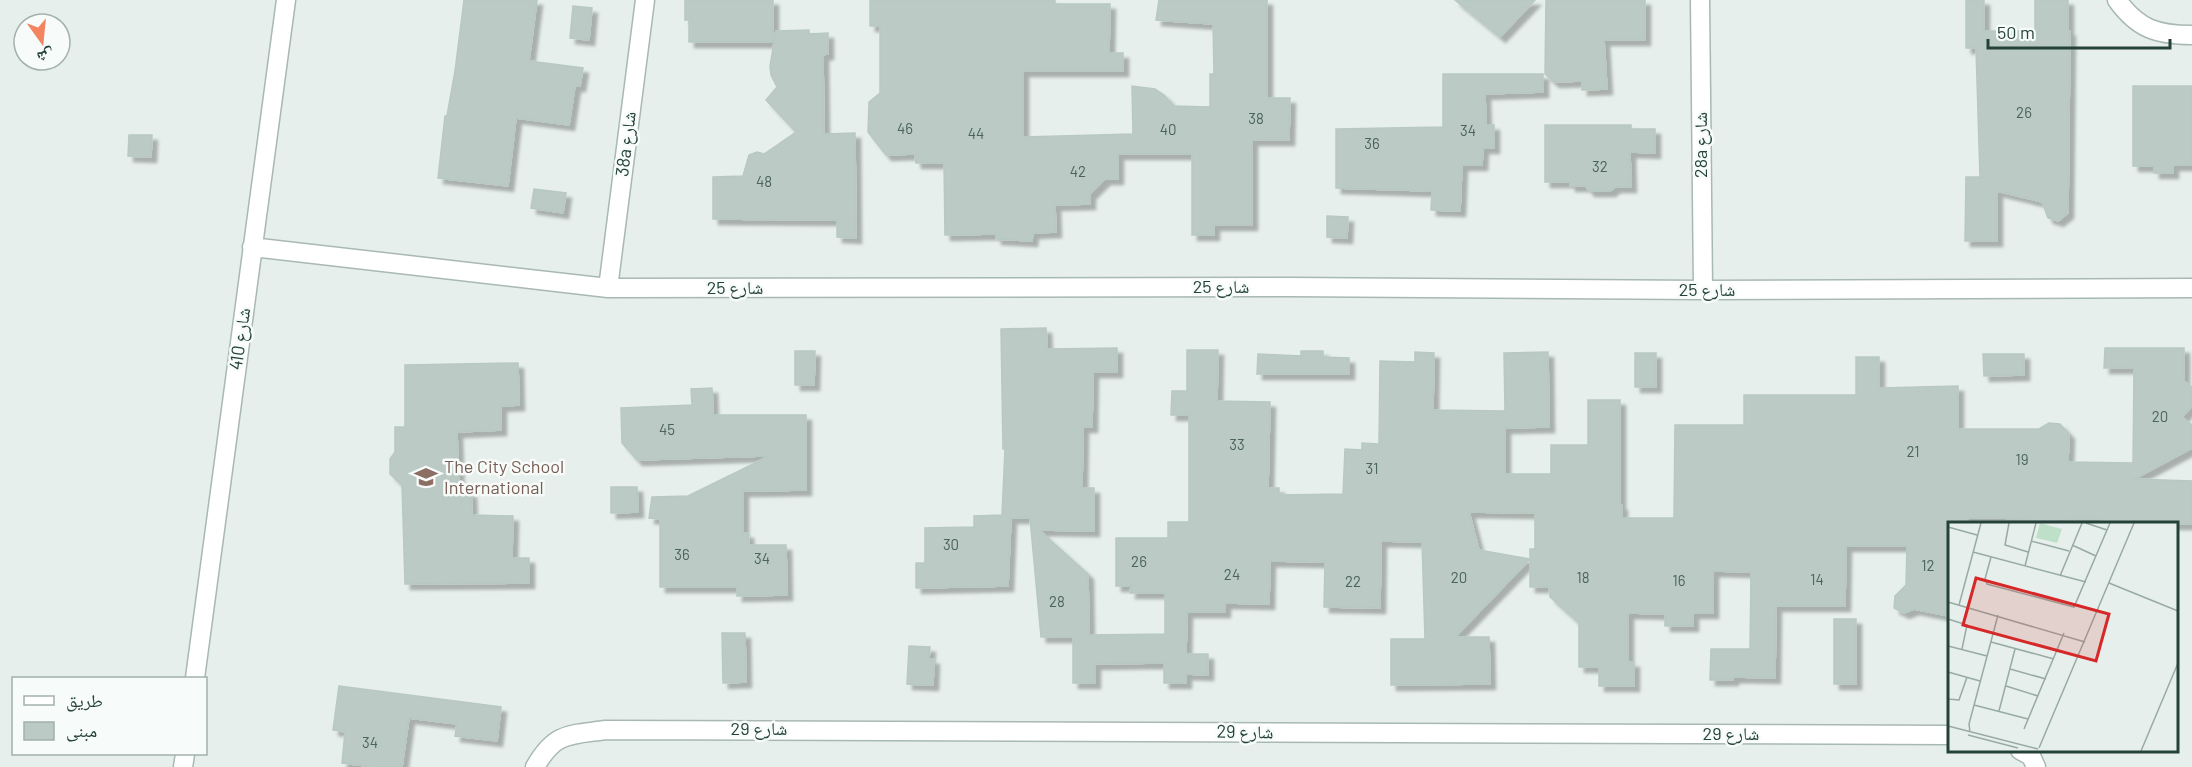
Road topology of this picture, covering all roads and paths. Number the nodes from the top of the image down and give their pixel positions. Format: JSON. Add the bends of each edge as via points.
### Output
{"nodes":[{"id":1,"x":286,"y":0,"type":"edge"},
{"id":2,"x":645,"y":0,"type":"edge"},
{"id":3,"x":1700,"y":0,"type":"edge"},
{"id":4,"x":2117,"y":0,"type":"edge"},
{"id":5,"x":2192,"y":35,"type":"edge"},
{"id":6,"x":252,"y":247,"type":"junction"},
{"id":7,"x":608,"y":288,"type":"junction"},
{"id":8,"x":2192,"y":288,"type":"edge"},
{"id":9,"x":1703,"y":290,"type":"junction"},
{"id":10,"x":195,"y":677,"type":"edge"},
{"id":11,"x":1948,"y":735,"type":"edge"},
{"id":12,"x":2024,"y":752,"type":"edge"},
{"id":13,"x":535,"y":767,"type":"edge"},
{"id":14,"x":2036,"y":767,"type":"edge"}],
"edges":[{"from":1,"to":6,"type":"street","name":"شارع 410"},
{"from":2,"to":7,"type":"street","name":"38a شارع"},
{"from":3,"to":9,"type":"street","name":"28a شارع"},
{"from":4,"to":5,"type":"street","via":[[2144,27],[2162,34]]},
{"from":6,"to":7,"type":"street","name":"شارع 25"},
{"from":6,"to":10,"type":"street","name":"شارع 410"},
{"from":7,"to":9,"type":"street","name":"شارع 25"},
{"from":8,"to":9,"type":"street","name":"شارع 25"},
{"from":11,"to":13,"type":"street","name":"شارع 29","via":[[617,730],[564,736],[545,749]]},
{"from":12,"to":14,"type":"street","via":[[2031,756]]}]}
